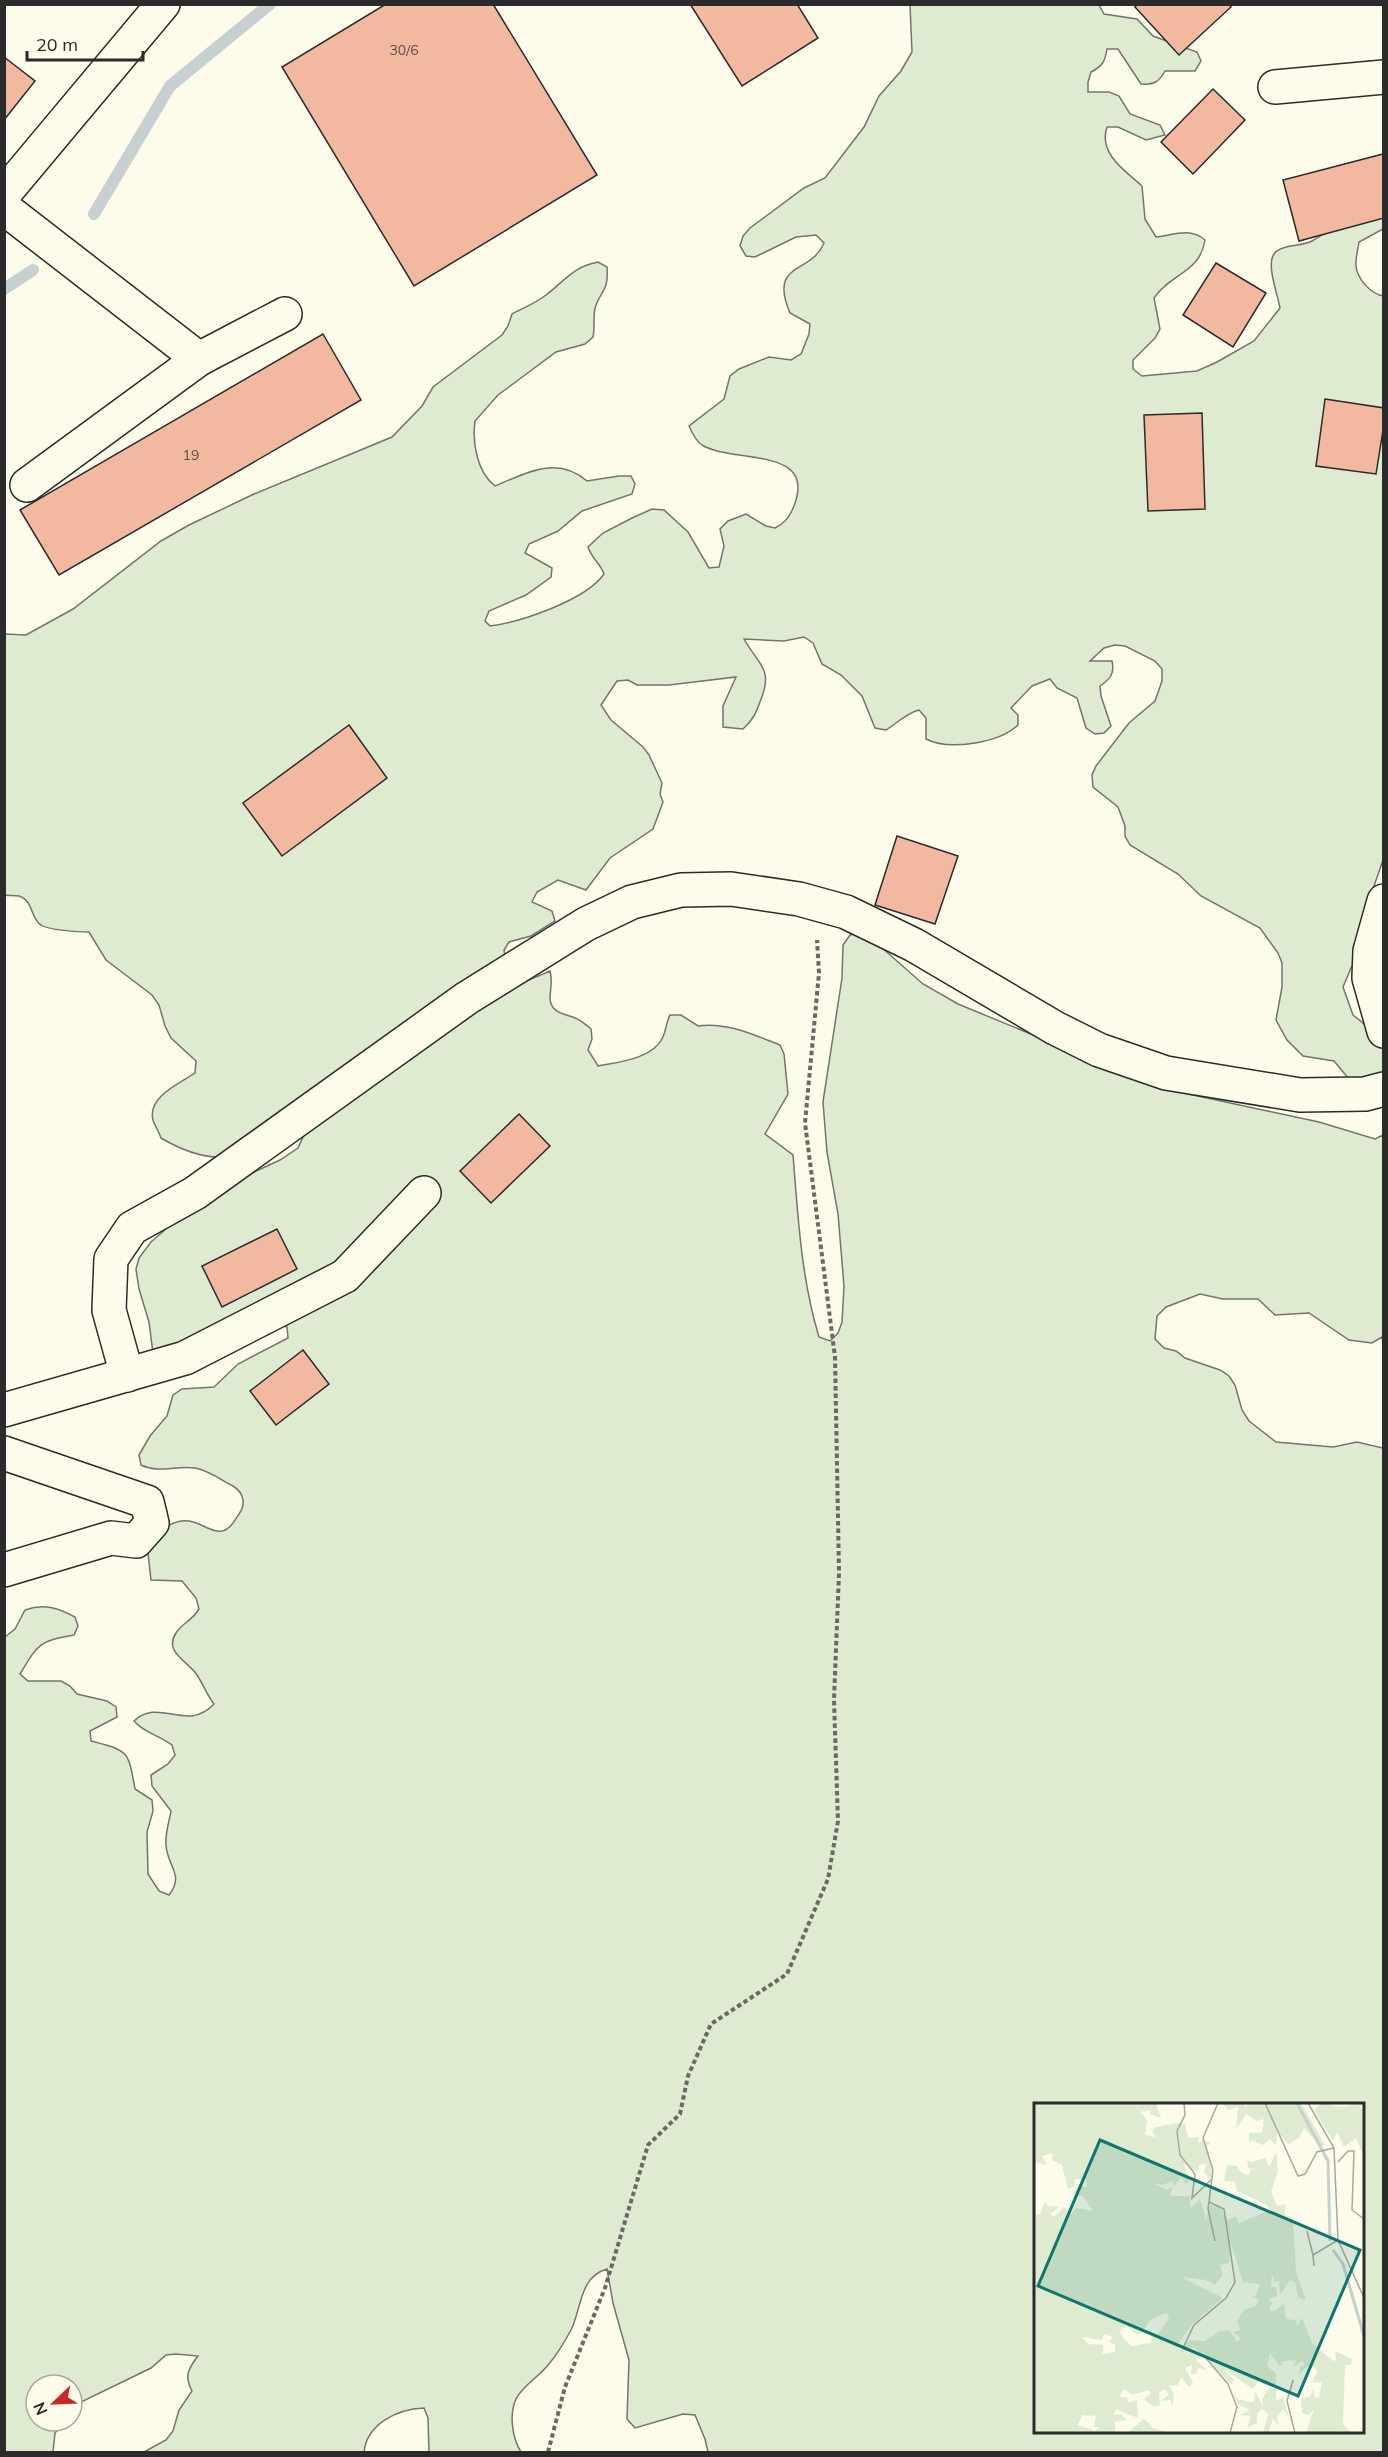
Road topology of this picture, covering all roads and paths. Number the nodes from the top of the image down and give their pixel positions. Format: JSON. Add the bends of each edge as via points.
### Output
{"nodes":[{"id":1,"x":163,"y":4,"type":"edge"},
{"id":2,"x":1383,"y":78,"type":"edge"},
{"id":3,"x":1275,"y":87,"type":"dead end"},
{"id":4,"x":4,"y":194,"type":"edge"},
{"id":5,"x":4,"y":208,"type":"edge"},
{"id":6,"x":285,"y":314,"type":"dead end"},
{"id":7,"x":199,"y":359,"type":"junction"},
{"id":8,"x":27,"y":485,"type":"dead end"},
{"id":9,"x":1383,"y":901,"type":"edge"},
{"id":10,"x":815,"y":904,"type":"junction"},
{"id":11,"x":1383,"y":1031,"type":"edge"},
{"id":12,"x":1383,"y":1089,"type":"edge"},
{"id":13,"x":424,"y":1193,"type":"dead end"},
{"id":14,"x":127,"y":1375,"type":"junction"},
{"id":15,"x":4,"y":1410,"type":"edge"},
{"id":16,"x":4,"y":1453,"type":"edge"},
{"id":17,"x":4,"y":1570,"type":"edge"},
{"id":18,"x":548,"y":2452,"type":"edge"}],
"edges":[{"from":1,"to":4,"type":"street"},
{"from":2,"to":3,"type":"street"},
{"from":5,"to":7,"type":"street"},
{"from":6,"to":7,"type":"street"},
{"from":7,"to":8,"type":"street"},
{"from":9,"to":11,"type":"street","via":[[1370,951],[1369,978]]},
{"from":10,"to":12,"type":"street","via":[[846,912],[914,945],[1099,1050],[1166,1073],[1300,1095],[1365,1094]]},
{"from":10,"to":14,"type":"street","via":[[731,889],[681,890],[632,902],[586,924],[467,998],[195,1193],[132,1228],[111,1259],[110,1310]]},
{"from":10,"to":18,"type":"path","via":[[819,973],[805,1123],[834,1357],[839,1573],[834,1700],[838,1821],[828,1880],[787,1974],[711,2024],[688,2076],[680,2114],[648,2145],[605,2288],[565,2387]]},
{"from":13,"to":14,"type":"street","via":[[345,1276],[186,1358]]},
{"from":14,"to":15,"type":"street"},
{"from":16,"to":17,"type":"street","via":[[147,1502],[152,1523],[136,1541],[111,1538]]}]}
